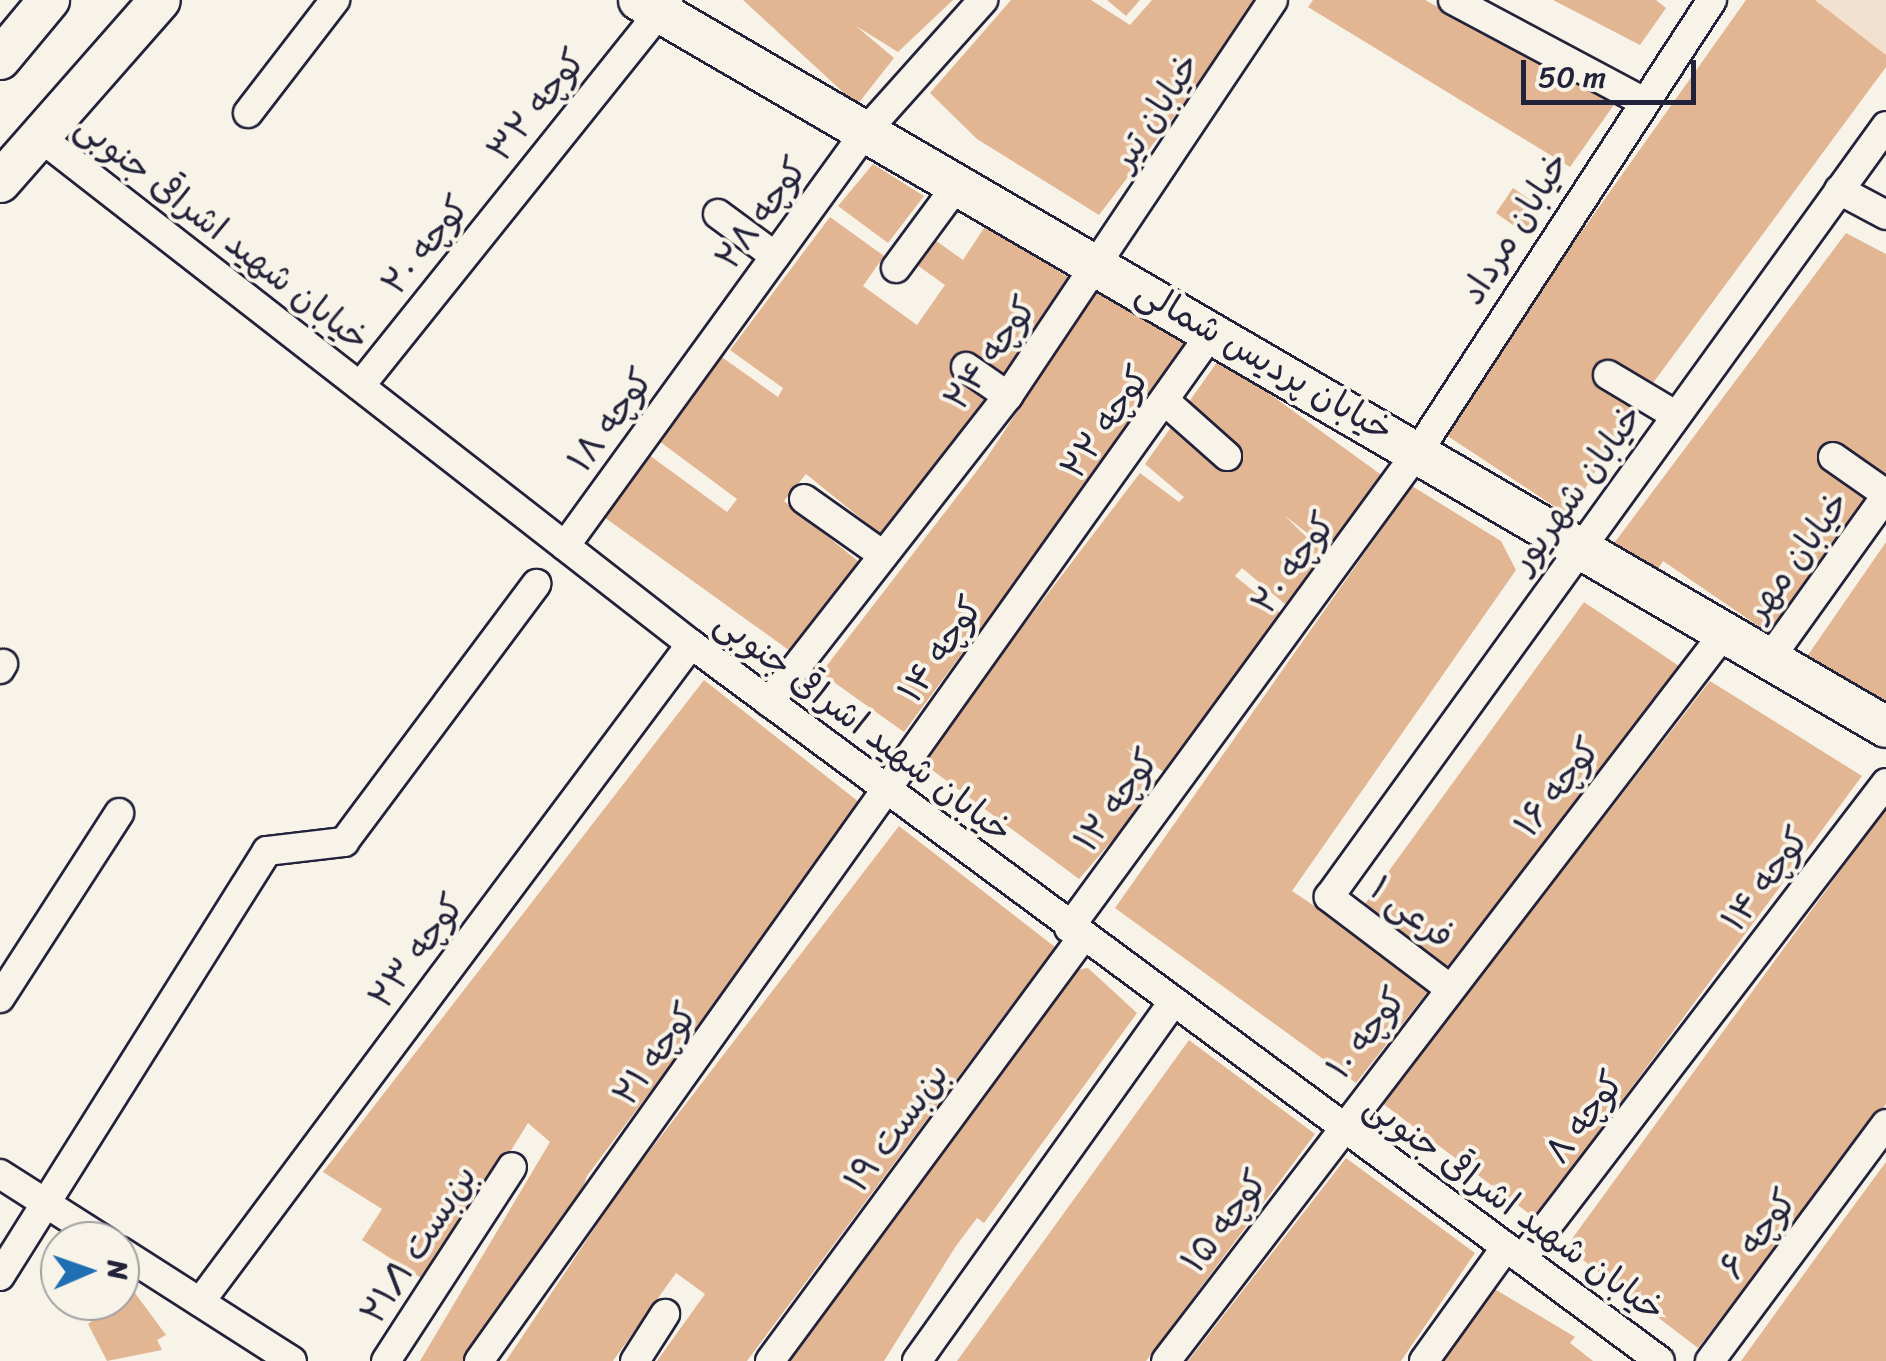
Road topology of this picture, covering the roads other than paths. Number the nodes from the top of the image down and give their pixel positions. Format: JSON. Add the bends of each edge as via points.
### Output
{"nodes":[{"id":1,"x":49,"y":0,"type":"edge"},
{"id":2,"x":160,"y":0,"type":"edge"},
{"id":3,"x":335,"y":0,"type":"edge"},
{"id":4,"x":983,"y":0,"type":"edge"},
{"id":5,"x":1273,"y":0,"type":"edge"},
{"id":6,"x":1454,"y":0,"type":"edge"},
{"id":7,"x":1712,"y":0,"type":"edge"},
{"id":8,"x":655,"y":4,"type":"edge"},
{"id":9,"x":0,"y":58,"type":"edge"},
{"id":10,"x":1640,"y":100,"type":"junction"},
{"id":11,"x":248,"y":113,"type":"dead end"},
{"id":12,"x":1886,"y":126,"type":"edge"},
{"id":13,"x":866,"y":131,"type":"junction"},
{"id":14,"x":36,"y":134,"type":"junction"},
{"id":15,"x":0,"y":182,"type":"edge"},
{"id":16,"x":958,"y":184,"type":"junction"},
{"id":17,"x":1839,"y":190,"type":"junction"},
{"id":18,"x":510,"y":198,"type":"joint"},
{"id":19,"x":718,"y":214,"type":"dead end"},
{"id":20,"x":1886,"y":215,"type":"edge"},
{"id":21,"x":775,"y":256,"type":"junction"},
{"id":22,"x":1100,"y":264,"type":"junction"},
{"id":23,"x":896,"y":268,"type":"dead end"},
{"id":24,"x":1213,"y":331,"type":"junction"},
{"id":25,"x":716,"y":338,"type":"joint"},
{"id":26,"x":966,"y":367,"type":"dead end"},
{"id":27,"x":1608,"y":375,"type":"dead end"},
{"id":28,"x":360,"y":386,"type":"junction"},
{"id":29,"x":1008,"y":396,"type":"junction"},
{"id":30,"x":1166,"y":400,"type":"junction"},
{"id":31,"x":1675,"y":415,"type":"junction"},
{"id":32,"x":1419,"y":450,"type":"junction"},
{"id":33,"x":1227,"y":456,"type":"dead end"},
{"id":34,"x":1832,"y":457,"type":"dead end"},
{"id":35,"x":1886,"y":495,"type":"edge"},
{"id":36,"x":804,"y":499,"type":"dead end"},
{"id":37,"x":565,"y":546,"type":"junction"},
{"id":38,"x":1578,"y":548,"type":"junction"},
{"id":39,"x":883,"y":555,"type":"junction"},
{"id":40,"x":1058,"y":555,"type":"joint"},
{"id":41,"x":536,"y":584,"type":"dead end"},
{"id":42,"x":1725,"y":632,"type":"junction"},
{"id":43,"x":691,"y":644,"type":"junction"},
{"id":44,"x":1770,"y":658,"type":"junction"},
{"id":45,"x":769,"y":702,"type":"junction"},
{"id":46,"x":1224,"y":717,"type":"joint"},
{"id":47,"x":1886,"y":727,"type":"edge"},
{"id":48,"x":1886,"y":782,"type":"edge"},
{"id":49,"x":890,"y":789,"type":"junction"},
{"id":50,"x":119,"y":813,"type":"dead end"},
{"id":51,"x":1329,"y":896,"type":"joint"},
{"id":52,"x":1075,"y":933,"type":"junction"},
{"id":53,"x":1449,"y":988,"type":"junction"},
{"id":54,"x":0,"y":998,"type":"edge"},
{"id":55,"x":1174,"y":1002,"type":"junction"},
{"id":56,"x":1704,"y":1020,"type":"joint"},
{"id":57,"x":1886,"y":1124,"type":"edge"},
{"id":58,"x":1341,"y":1125,"type":"junction"},
{"id":59,"x":512,"y":1167,"type":"dead end"},
{"id":60,"x":0,"y":1174,"type":"edge"},
{"id":61,"x":42,"y":1201,"type":"junction"},
{"id":62,"x":73,"y":1221,"type":"edge"},
{"id":63,"x":1514,"y":1253,"type":"junction"},
{"id":64,"x":140,"y":1264,"type":"edge"},
{"id":65,"x":0,"y":1276,"type":"edge"},
{"id":66,"x":200,"y":1302,"type":"junction"},
{"id":67,"x":665,"y":1314,"type":"dead end"},
{"id":68,"x":255,"y":1351,"type":"edge"},
{"id":69,"x":292,"y":1361,"type":"edge"},
{"id":70,"x":386,"y":1361,"type":"edge"},
{"id":71,"x":479,"y":1361,"type":"edge"},
{"id":72,"x":634,"y":1361,"type":"edge"},
{"id":73,"x":770,"y":1361,"type":"edge"},
{"id":74,"x":918,"y":1361,"type":"edge"},
{"id":75,"x":1166,"y":1361,"type":"edge"},
{"id":76,"x":1424,"y":1361,"type":"edge"},
{"id":77,"x":1660,"y":1361,"type":"edge"},
{"id":78,"x":1710,"y":1361,"type":"edge"}],
"edges":[{"from":1,"to":9,"type":"street"},
{"from":2,"to":14,"type":"street"},
{"from":3,"to":11,"type":"street"},
{"from":4,"to":13,"type":"street","name":"کوچه ۲۸"},
{"from":5,"to":22,"type":"street","name":"خیابان تیر"},
{"from":6,"to":10,"type":"street"},
{"from":7,"to":10,"type":"street","name":"خیابان مرداد"},
{"from":8,"to":13,"type":"street","name":"خیابان پردیس شمالی"},
{"from":8,"to":18,"type":"street","name":"کوچه ۳۲"},
{"from":10,"to":32,"type":"street","name":"خیابان مرداد"},
{"from":12,"to":17,"type":"street","name":"خیابان شهریور"},
{"from":13,"to":16,"type":"street","name":"خیابان پردیس شمالی"},
{"from":13,"to":21,"type":"street","name":"کوچه ۲۸"},
{"from":14,"to":15,"type":"street"},
{"from":14,"to":28,"type":"street","name":"خیابان شهید اشراقی جنوبی"},
{"from":16,"to":22,"type":"street","name":"خیابان پردیس شمالی"},
{"from":16,"to":23,"type":"street"},
{"from":17,"to":20,"type":"street"},
{"from":17,"to":31,"type":"street","name":"خیابان شهریور"},
{"from":18,"to":28,"type":"street","name":"کوچه ۲۰"},
{"from":19,"to":21,"type":"street"},
{"from":21,"to":25,"type":"street","name":"کوچه ۲۸"},
{"from":22,"to":24,"type":"street","name":"خیابان پردیس شمالی"},
{"from":22,"to":29,"type":"street","name":"کوچه ۲۴"},
{"from":24,"to":30,"type":"street","name":"کوچه ۲۲"},
{"from":24,"to":32,"type":"street","name":"خیابان پردیس شمالی"},
{"from":25,"to":37,"type":"street","name":"کوچه ۱۸"},
{"from":26,"to":29,"type":"street"},
{"from":27,"to":31,"type":"street"},
{"from":28,"to":37,"type":"street","name":"خیابان شهید اشراقی جنوبی"},
{"from":29,"to":39,"type":"street","name":"کوچه ۲۴"},
{"from":30,"to":33,"type":"street"},
{"from":30,"to":40,"type":"street","name":"کوچه ۲۲"},
{"from":31,"to":38,"type":"street","name":"خیابان شهریور"},
{"from":32,"to":38,"type":"street","name":"خیابان پردیس شمالی"},
{"from":32,"to":46,"type":"street","name":"کوچه ۲۰"},
{"from":34,"to":35,"type":"street"},
{"from":35,"to":44,"type":"street","name":"خیابان مهر"},
{"from":36,"to":39,"type":"street"},
{"from":37,"to":43,"type":"street","name":"خیابان شهید اشراقی جنوبی"},
{"from":38,"to":42,"type":"street","name":"خیابان پردیس شمالی"},
{"from":38,"to":51,"type":"street","name":"خیابان شهریور"},
{"from":39,"to":45,"type":"street"},
{"from":40,"to":49,"type":"street","name":"کوچه ۱۴"},
{"from":41,"to":61,"type":"street","via":[[344,842],[267,851]]},
{"from":42,"to":44,"type":"street","name":"خیابان پردیس شمالی"},
{"from":42,"to":53,"type":"street","name":"کوچه ۱۶"},
{"from":43,"to":45,"type":"street","name":"خیابان شهید اشراقی جنوبی"},
{"from":43,"to":66,"type":"street","name":"کوچه ۲۳"},
{"from":44,"to":47,"type":"street","name":"خیابان پردیس شمالی"},
{"from":45,"to":49,"type":"street","name":"خیابان شهید اشراقی جنوبی"},
{"from":46,"to":52,"type":"street","name":"کوچه ۱۲"},
{"from":48,"to":56,"type":"street","name":"کوچه ۱۴"},
{"from":49,"to":52,"type":"street","name":"خیابان شهید اشراقی جنوبی"},
{"from":49,"to":71,"type":"street","name":"کوچه ۲۱"},
{"from":50,"to":54,"type":"street"},
{"from":51,"to":53,"type":"street","name":"فرعی ۱"},
{"from":52,"to":55,"type":"street","name":"خیابان شهید اشراقی جنوبی"},
{"from":52,"to":73,"type":"street","name":"بن‌بست ۱۹"},
{"from":53,"to":58,"type":"street","name":"کوچه ۱۰"},
{"from":55,"to":58,"type":"street","name":"خیابان شهید اشراقی جنوبی"},
{"from":55,"to":74,"type":"street"},
{"from":56,"to":63,"type":"street","name":"کوچه ۸"},
{"from":57,"to":78,"type":"street","name":"کوچه ۶"},
{"from":58,"to":63,"type":"street","name":"خیابان شهید اشراقی جنوبی"},
{"from":58,"to":75,"type":"street","name":"کوچه ۱۵"},
{"from":59,"to":70,"type":"street","name":"بن‌بست ۲۱/۱"},
{"from":60,"to":61,"type":"street"},
{"from":61,"to":62,"type":"street"},
{"from":61,"to":65,"type":"street"},
{"from":63,"to":76,"type":"street","name":"کوچه ۸"},
{"from":63,"to":77,"type":"street","name":"خیابان شهید اشراقی جنوبی"},
{"from":64,"to":66,"type":"street"},
{"from":66,"to":68,"type":"street"},
{"from":67,"to":72,"type":"street"},
{"from":68,"to":69,"type":"street"}]}
